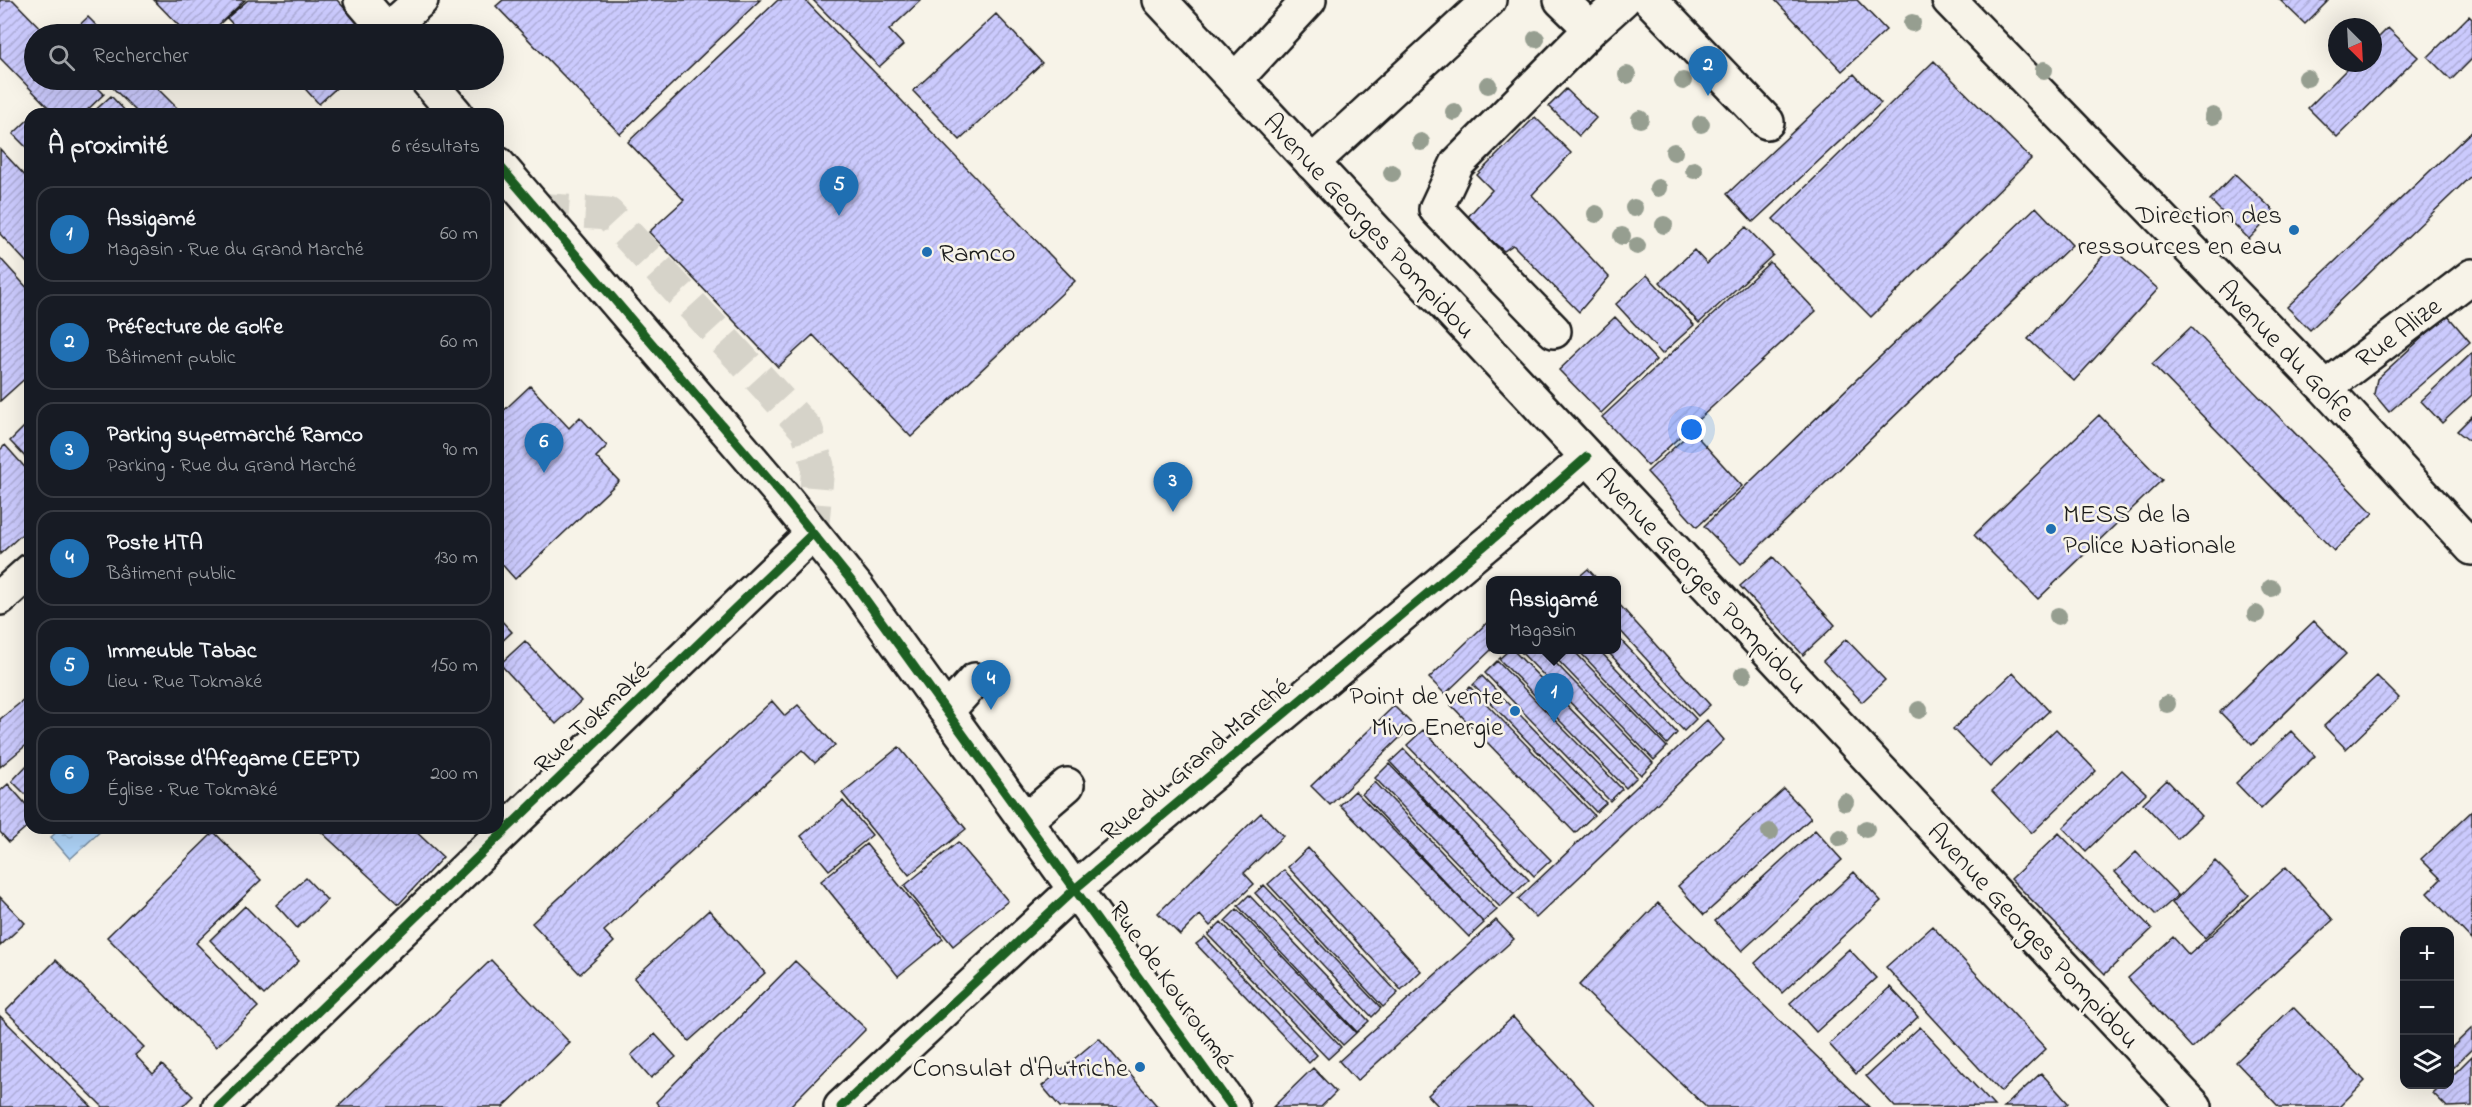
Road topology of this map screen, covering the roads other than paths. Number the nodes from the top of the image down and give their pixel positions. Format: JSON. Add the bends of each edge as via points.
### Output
{"nodes":[{"id":1,"x":361,"y":0,"type":"edge"},
{"id":2,"x":421,"y":0,"type":"edge"},
{"id":3,"x":1160,"y":0,"type":"edge"},
{"id":4,"x":1489,"y":0,"type":"edge"},
{"id":5,"x":1561,"y":0,"type":"edge"},
{"id":6,"x":1623,"y":0,"type":"edge"},
{"id":7,"x":1650,"y":0,"type":"edge"},
{"id":8,"x":1949,"y":0,"type":"edge"},
{"id":9,"x":1300,"y":3,"type":"edge"},
{"id":10,"x":381,"y":24,"type":"edge"},
{"id":11,"x":397,"y":24,"type":"edge"},
{"id":12,"x":1591,"y":29,"type":"junction"},
{"id":13,"x":1235,"y":80,"type":"junction"},
{"id":14,"x":436,"y":90,"type":"edge"},
{"id":15,"x":451,"y":108,"type":"edge"},
{"id":16,"x":1767,"y":122,"type":"dead end"},
{"id":17,"x":1312,"y":163,"type":"junction"},
{"id":18,"x":504,"y":172,"type":"edge"},
{"id":19,"x":2472,"y":276,"type":"edge"},
{"id":20,"x":1554,"y":331,"type":"dead end"},
{"id":21,"x":2325,"y":388,"type":"junction"},
{"id":22,"x":1587,"y":457,"type":"junction"},
{"id":23,"x":812,"y":534,"type":"junction"},
{"id":24,"x":2472,"y":548,"type":"edge"},
{"id":25,"x":24,"y":576,"type":"edge"},
{"id":26,"x":0,"y":598,"type":"edge"},
{"id":27,"x":975,"y":680,"type":"dead end"},
{"id":28,"x":947,"y":711,"type":"junction"},
{"id":29,"x":1067,"y":785,"type":"dead end"},
{"id":30,"x":1025,"y":821,"type":"junction"},
{"id":31,"x":504,"y":832,"type":"edge"},
{"id":32,"x":502,"y":834,"type":"edge"},
{"id":33,"x":1076,"y":888,"type":"junction"},
{"id":34,"x":219,"y":1107,"type":"edge"},
{"id":35,"x":841,"y":1107,"type":"edge"},
{"id":36,"x":1232,"y":1107,"type":"edge"},
{"id":37,"x":2195,"y":1107,"type":"edge"}],
"edges":[{"from":1,"to":10,"type":"street"},
{"from":2,"to":11,"type":"street"},
{"from":3,"to":13,"type":"street","name":"Avenue Georges Pompidou"},
{"from":4,"to":17,"type":"street"},
{"from":5,"to":12,"type":"street"},
{"from":6,"to":12,"type":"street"},
{"from":7,"to":16,"type":"street"},
{"from":8,"to":21,"type":"street","name":"Avenue du Golfe"},
{"from":9,"to":13,"type":"street"},
{"from":12,"to":20,"type":"street","via":[[1457,164],[1436,209]]},
{"from":13,"to":17,"type":"street","name":"Avenue Georges Pompidou"},
{"from":14,"to":15,"type":"street"},
{"from":17,"to":22,"type":"street","name":"Avenue Georges Pompidou"},
{"from":18,"to":23,"type":"street","name":"Rue de Kouroumé"},
{"from":19,"to":21,"type":"street","name":"Rue Alize"},
{"from":21,"to":24,"type":"street","name":"Avenue du Golfe"},
{"from":22,"to":33,"type":"street","name":"Rue du Grand Marché"},
{"from":22,"to":37,"type":"street","name":"Avenue Georges Pompidou"},
{"from":23,"to":28,"type":"street","name":"Rue de Kouroumé","via":[[858,589]]},
{"from":23,"to":31,"type":"street","name":"Rue Tokmaké"},
{"from":25,"to":26,"type":"street"},
{"from":27,"to":28,"type":"street"},
{"from":28,"to":30,"type":"street","name":"Rue de Kouroumé"},
{"from":29,"to":30,"type":"street"},
{"from":30,"to":33,"type":"street","name":"Rue de Kouroumé"},
{"from":32,"to":34,"type":"street","name":"Rue Tokmaké"},
{"from":33,"to":35,"type":"street","name":"Rue du Grand Marché"},
{"from":33,"to":36,"type":"street","name":"Rue de Kouroumé"}]}
